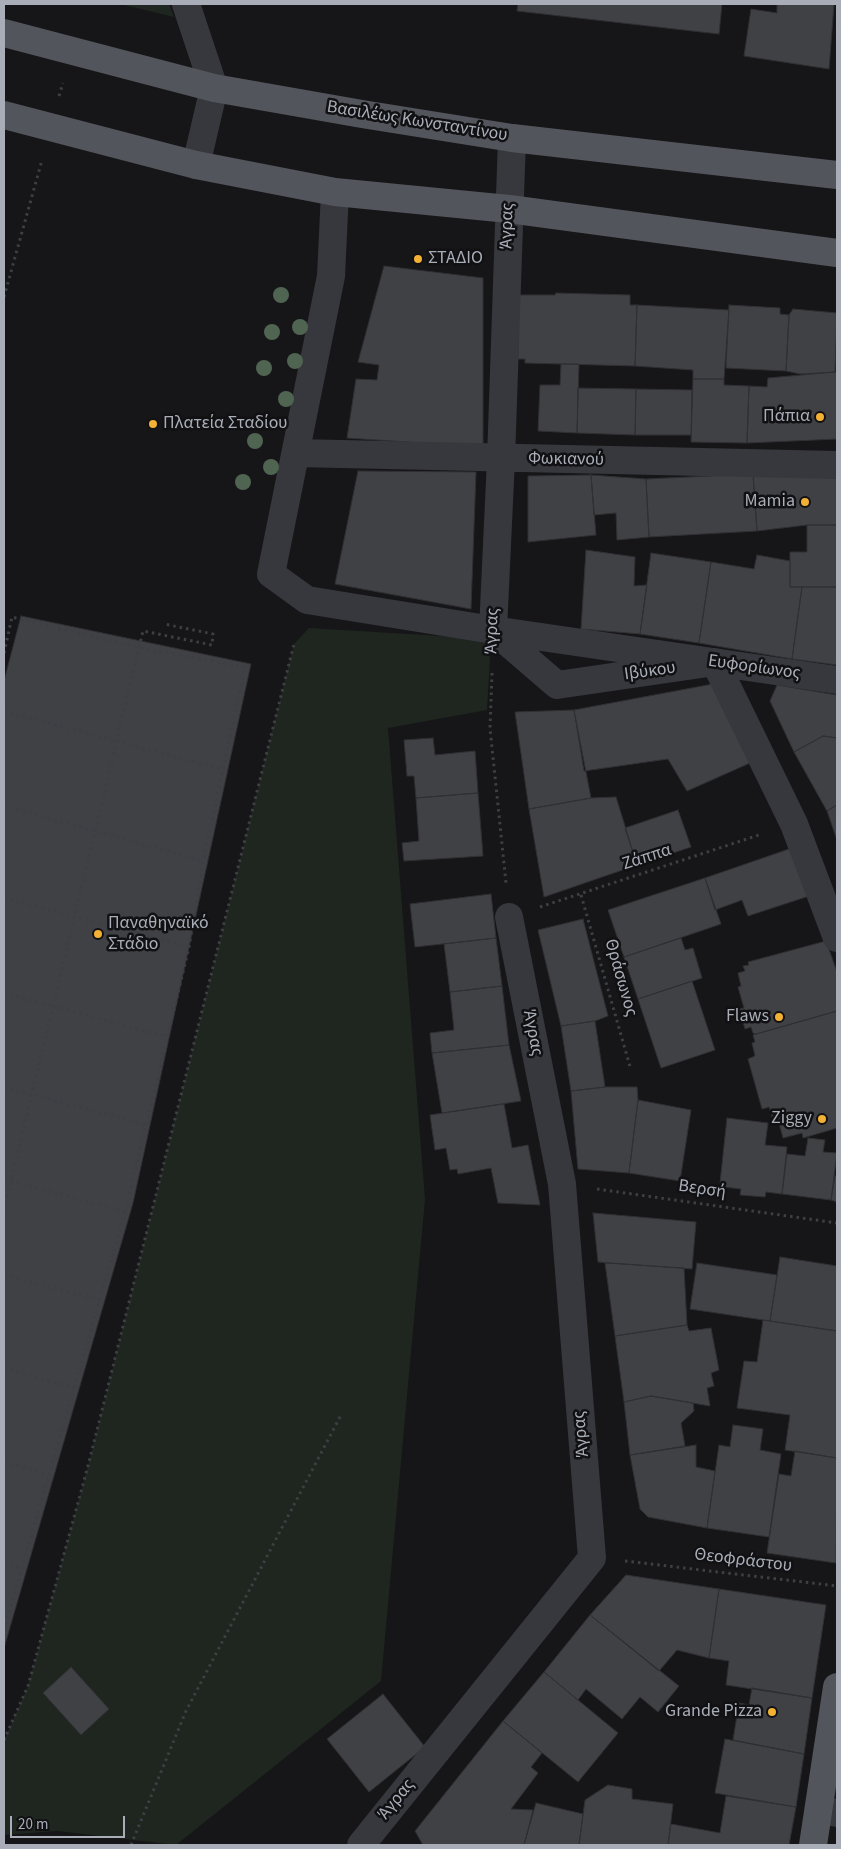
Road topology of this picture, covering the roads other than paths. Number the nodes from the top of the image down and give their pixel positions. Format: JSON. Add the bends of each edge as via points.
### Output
{"nodes":[{"id":1,"x":186,"y":4,"type":"edge"},
{"id":2,"x":4,"y":33,"type":"edge"},
{"id":3,"x":214,"y":88,"type":"junction"},
{"id":4,"x":4,"y":115,"type":"edge"},
{"id":5,"x":512,"y":138,"type":"junction"},
{"id":6,"x":196,"y":164,"type":"junction"},
{"id":7,"x":837,"y":175,"type":"edge"},
{"id":8,"x":335,"y":192,"type":"junction"},
{"id":9,"x":509,"y":209,"type":"junction"},
{"id":10,"x":837,"y":253,"type":"edge"},
{"id":11,"x":296,"y":453,"type":"junction"},
{"id":12,"x":501,"y":459,"type":"junction"},
{"id":13,"x":837,"y":465,"type":"edge"},
{"id":14,"x":493,"y":630,"type":"junction"},
{"id":15,"x":715,"y":662,"type":"junction"},
{"id":16,"x":837,"y":680,"type":"edge"},
{"id":17,"x":509,"y":917,"type":"road end"},
{"id":18,"x":837,"y":938,"type":"edge"},
{"id":19,"x":837,"y":1687,"type":"edge"},
{"id":20,"x":828,"y":1812,"type":"edge"},
{"id":21,"x":361,"y":1845,"type":"edge"},
{"id":22,"x":813,"y":1845,"type":"edge"}],
"edges":[{"from":1,"to":3,"type":"street"},
{"from":2,"to":3,"type":"main road","name":"Βασιλέως Κωνσταντίνου"},
{"from":3,"to":5,"type":"main road","name":"Βασιλέως Κωνσταντίνου"},
{"from":3,"to":6,"type":"street"},
{"from":4,"to":6,"type":"main road"},
{"from":5,"to":7,"type":"main road","name":"Βασιλέως Κωνσταντίνου"},
{"from":5,"to":9,"type":"street","name":"Άγρας"},
{"from":6,"to":8,"type":"main road"},
{"from":8,"to":9,"type":"main road"},
{"from":8,"to":11,"type":"street","via":[[331,276]]},
{"from":9,"to":10,"type":"main road"},
{"from":9,"to":12,"type":"street","name":"Άγρας"},
{"from":11,"to":12,"type":"street","name":"Φωκιανού"},
{"from":11,"to":14,"type":"street","via":[[271,574],[307,600]]},
{"from":12,"to":13,"type":"street","name":"Φωκιανού"},
{"from":12,"to":14,"type":"street","name":"Άγρας"},
{"from":14,"to":15,"type":"street","name":"Ευφορίωνος"},
{"from":14,"to":15,"type":"street","name":"Ιβύκου","via":[[557,685]]},
{"from":15,"to":16,"type":"street","name":"Ευφορίωνος"},
{"from":15,"to":18,"type":"street","via":[[794,824]]},
{"from":17,"to":21,"type":"street","name":"Άγρας","via":[[562,1184],[592,1558]]},
{"from":19,"to":20,"type":"main road"},
{"from":20,"to":22,"type":"main road"}]}
